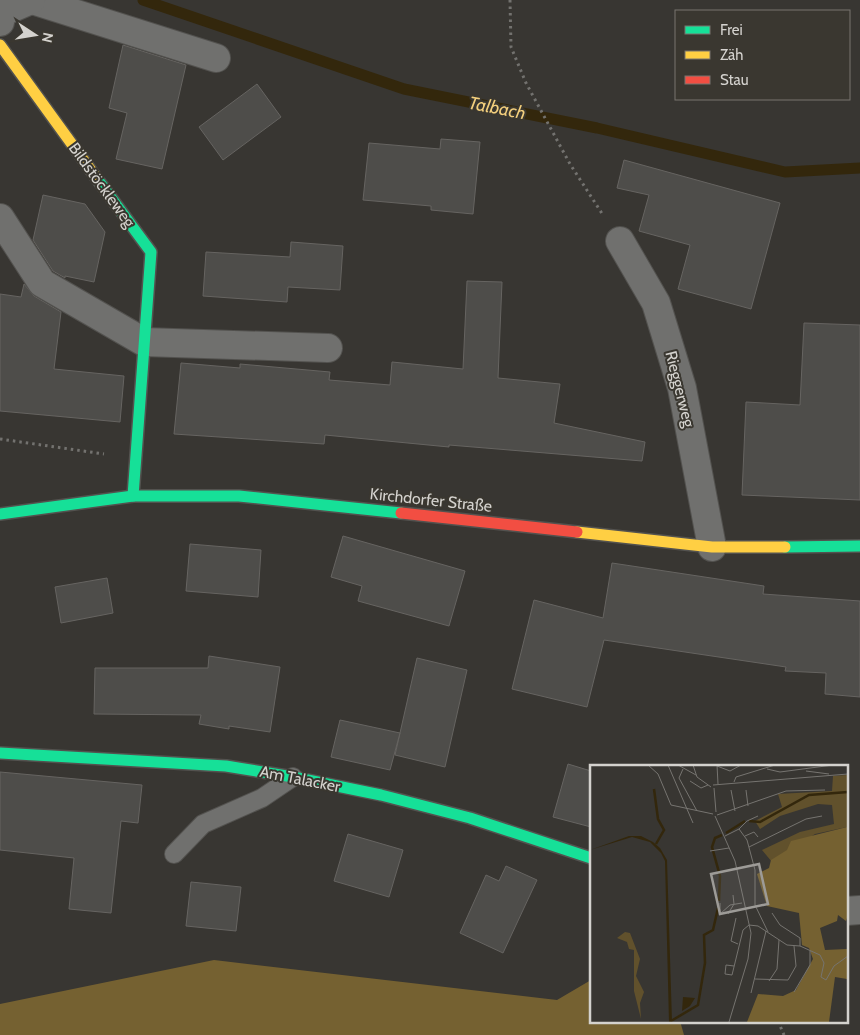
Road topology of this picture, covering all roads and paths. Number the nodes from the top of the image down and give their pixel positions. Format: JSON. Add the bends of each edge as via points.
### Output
{"nodes":[{"id":1,"x":32,"y":0,"type":"edge"},
{"id":2,"x":510,"y":0,"type":"edge"},
{"id":3,"x":0,"y":22,"type":"edge"},
{"id":4,"x":0,"y":45,"type":"edge"},
{"id":5,"x":216,"y":58,"type":"dead end"},
{"id":6,"x":0,"y":218,"type":"edge"},
{"id":7,"x":620,"y":241,"type":"joint"},
{"id":8,"x":144,"y":342,"type":"junction"},
{"id":9,"x":328,"y":348,"type":"dead end"},
{"id":10,"x":0,"y":439,"type":"edge"},
{"id":11,"x":136,"y":459,"type":"junction"},
{"id":12,"x":133,"y":496,"type":"junction"},
{"id":13,"x":0,"y":514,"type":"edge"},
{"id":14,"x":860,"y":546,"type":"edge"},
{"id":15,"x":712,"y":547,"type":"junction"},
{"id":16,"x":0,"y":753,"type":"edge"},
{"id":17,"x":293,"y":778,"type":"junction"},
{"id":18,"x":174,"y":854,"type":"dead end"},
{"id":19,"x":590,"y":858,"type":"edge"},
{"id":20,"x":778,"y":1022,"type":"edge"},
{"id":21,"x":784,"y":1035,"type":"edge"}],
"edges":[{"from":1,"to":3,"type":"street","via":[[1,13]]},
{"from":1,"to":5,"type":"street"},
{"from":2,"to":7,"type":"path","via":[[511,47],[526,83],[570,164]]},
{"from":4,"to":8,"type":"street","name":"Bildstöckleweg","via":[[151,252]]},
{"from":6,"to":8,"type":"street","via":[[42,283]]},
{"from":7,"to":15,"type":"street","name":"Rieggerweg","via":[[656,303],[682,388]]},
{"from":8,"to":9,"type":"street"},
{"from":8,"to":11,"type":"street","name":"Bildstöckleweg"},
{"from":10,"to":11,"type":"path"},
{"from":11,"to":12,"type":"street","name":"Bildstöckleweg"},
{"from":12,"to":13,"type":"street","name":"Kirchdorfer Straße"},
{"from":12,"to":15,"type":"street","name":"Kirchdorfer Straße","via":[[240,496]]},
{"from":14,"to":15,"type":"street","name":"Kirchdorfer Straße"},
{"from":16,"to":17,"type":"street","name":"Am Talacker","via":[[226,766]]},
{"from":17,"to":18,"type":"lane","via":[[262,798],[203,824]]},
{"from":17,"to":19,"type":"street","name":"Am Talacker","via":[[381,795],[470,818]]},
{"from":20,"to":21,"type":"path"}]}
